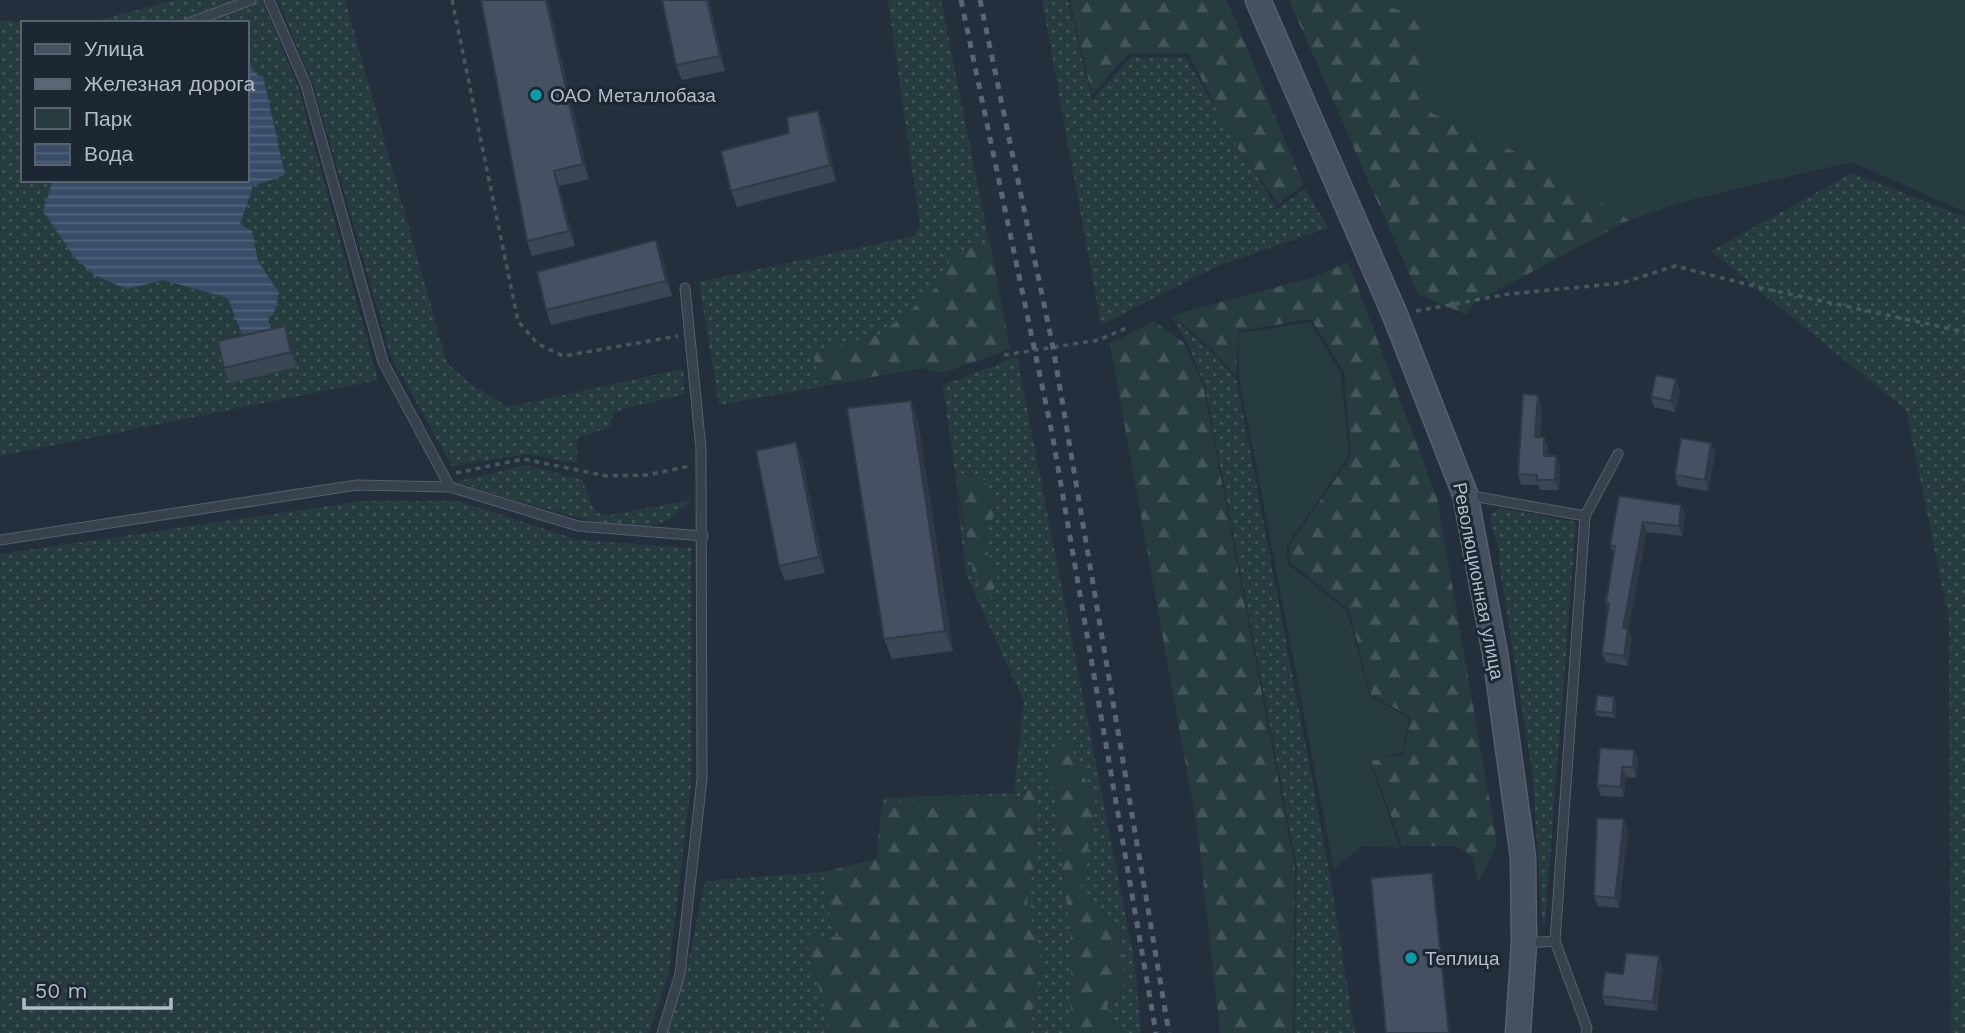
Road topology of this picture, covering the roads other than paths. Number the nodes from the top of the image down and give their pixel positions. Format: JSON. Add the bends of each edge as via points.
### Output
{"nodes":[{"id":1,"x":251,"y":0,"type":"edge"},
{"id":2,"x":269,"y":0,"type":"edge"},
{"id":3,"x":1258,"y":0,"type":"edge"},
{"id":4,"x":194,"y":21,"type":"edge"},
{"id":5,"x":685,"y":288,"type":"dead end"},
{"id":6,"x":1618,"y":454,"type":"dead end"},
{"id":7,"x":450,"y":487,"type":"junction"},
{"id":8,"x":1465,"y":495,"type":"junction"},
{"id":9,"x":1585,"y":516,"type":"junction"},
{"id":10,"x":703,"y":536,"type":"junction"},
{"id":11,"x":0,"y":540,"type":"edge"},
{"id":12,"x":1555,"y":941,"type":"junction"},
{"id":13,"x":1524,"y":943,"type":"junction"},
{"id":14,"x":662,"y":1033,"type":"edge"},
{"id":15,"x":1518,"y":1033,"type":"edge"},
{"id":16,"x":1586,"y":1033,"type":"edge"}],
"edges":[{"from":1,"to":4,"type":"lane"},
{"from":2,"to":7,"type":"lane","via":[[306,85],[383,362]]},
{"from":3,"to":8,"type":"street","name":"Революционная улица","via":[[1395,315]]},
{"from":5,"to":10,"type":"lane"},
{"from":6,"to":9,"type":"lane"},
{"from":7,"to":10,"type":"lane","via":[[578,526]]},
{"from":7,"to":11,"type":"lane","via":[[357,485]]},
{"from":8,"to":9,"type":"lane"},
{"from":8,"to":13,"type":"street","name":"Революционная улица","via":[[1494,653],[1521,843]]},
{"from":9,"to":12,"type":"lane"},
{"from":10,"to":14,"type":"lane","via":[[702,779],[680,974]]},
{"from":12,"to":13,"type":"lane"},
{"from":12,"to":16,"type":"lane"},
{"from":13,"to":15,"type":"street","name":"Революционная улица"}]}
